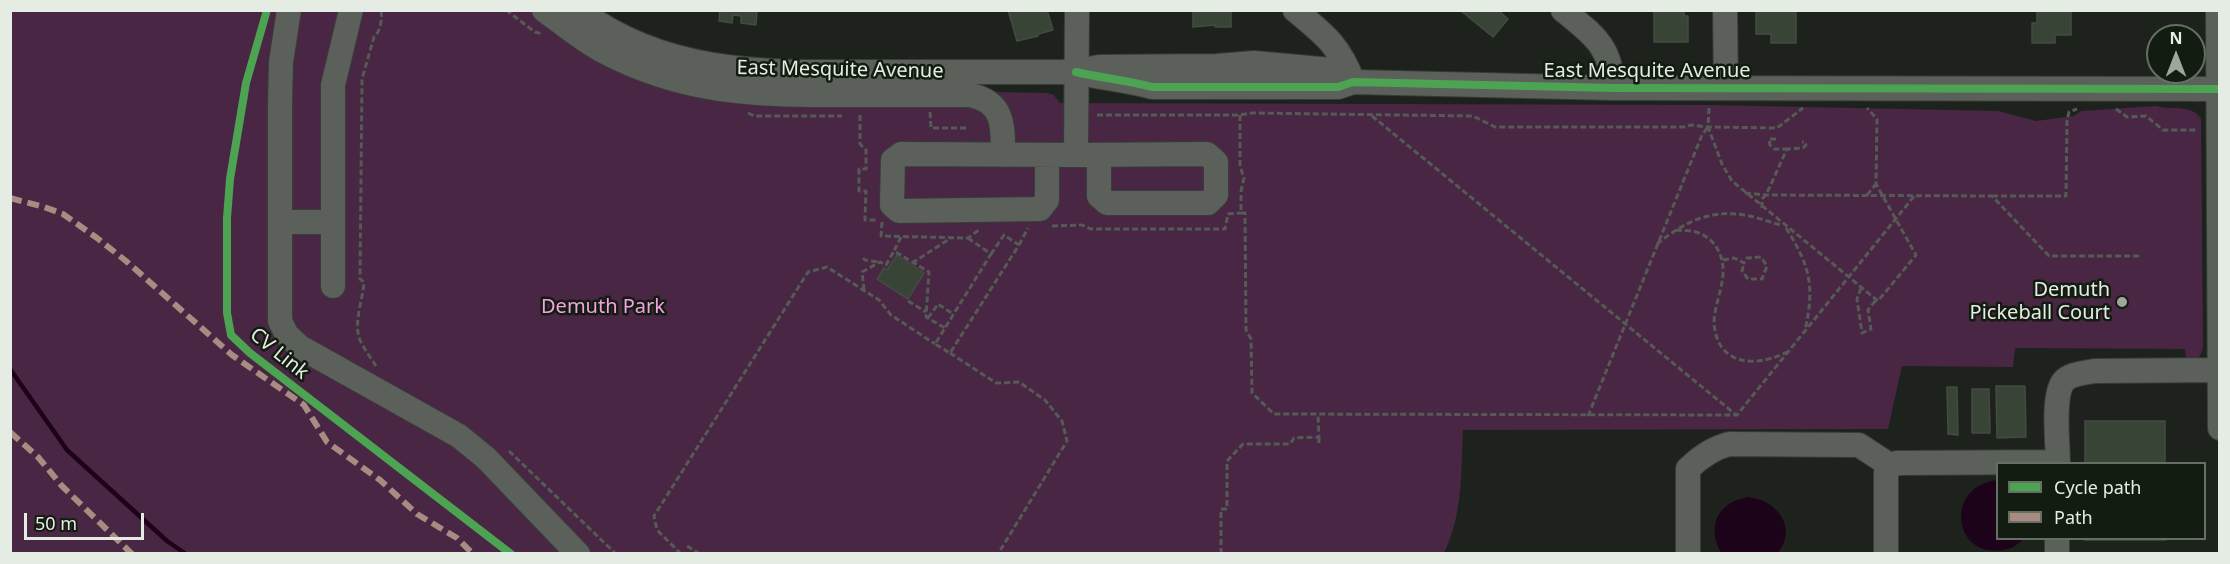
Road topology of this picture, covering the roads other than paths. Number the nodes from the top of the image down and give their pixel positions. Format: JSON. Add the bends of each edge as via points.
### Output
{"nodes":[{"id":1,"x":289,"y":10,"type":"edge"},
{"id":2,"x":351,"y":10,"type":"edge"},
{"id":3,"x":544,"y":10,"type":"edge"},
{"id":4,"x":579,"y":10,"type":"edge"},
{"id":5,"x":1077,"y":10,"type":"edge"},
{"id":6,"x":1295,"y":10,"type":"edge"},
{"id":7,"x":1563,"y":10,"type":"edge"},
{"id":8,"x":1725,"y":10,"type":"edge"},
{"id":9,"x":2217,"y":10,"type":"edge"},
{"id":10,"x":2218,"y":48,"type":"edge"},
{"id":11,"x":1076,"y":72,"type":"junction"},
{"id":12,"x":1353,"y":82,"type":"junction"},
{"id":13,"x":1613,"y":88,"type":"junction"},
{"id":14,"x":2218,"y":89,"type":"edge"},
{"id":15,"x":1718,"y":94,"type":"junction"},
{"id":16,"x":1003,"y":155,"type":"junction"},
{"id":17,"x":1047,"y":155,"type":"junction"},
{"id":18,"x":1087,"y":155,"type":"junction"},
{"id":19,"x":280,"y":222,"type":"junction"},
{"id":20,"x":333,"y":222,"type":"junction"},
{"id":21,"x":333,"y":286,"type":"dead end"},
{"id":22,"x":2219,"y":311,"type":"edge"},
{"id":23,"x":2218,"y":370,"type":"edge"},
{"id":24,"x":2219,"y":397,"type":"edge"},
{"id":25,"x":2220,"y":428,"type":"edge"},
{"id":26,"x":2058,"y":462,"type":"edge"},
{"id":27,"x":1996,"y":463,"type":"edge"},
{"id":28,"x":1891,"y":466,"type":"junction"},
{"id":29,"x":578,"y":554,"type":"edge"},
{"id":30,"x":1688,"y":554,"type":"edge"},
{"id":31,"x":1886,"y":554,"type":"edge"}],
"edges":[{"from":1,"to":19,"type":"street","via":[[281,73]]},
{"from":2,"to":20,"type":"street","via":[[333,85]]},
{"from":3,"to":16,"type":"street","via":[[602,50],[635,66],[696,85],[775,95],[978,96],[993,106],[1002,120]]},
{"from":4,"to":11,"type":"street","name":"East Mesquite Avenue","via":[[594,21],[666,54],[725,68],[763,72]]},
{"from":5,"to":11,"type":"street"},
{"from":6,"to":12,"type":"street","via":[[1327,36],[1345,60]]},
{"from":7,"to":13,"type":"street","via":[[1598,39],[1612,68]]},
{"from":8,"to":15,"type":"street"},
{"from":9,"to":10,"type":"street"},
{"from":10,"to":14,"type":"street"},
{"from":11,"to":12,"type":"street","name":"East Mesquite Avenue","via":[[1152,87],[1338,87]]},
{"from":11,"to":18,"type":"street"},
{"from":12,"to":13,"type":"street","name":"East Mesquite Avenue"},
{"from":13,"to":15,"type":"street","name":"East Mesquite Avenue"},
{"from":14,"to":15,"type":"street","name":"East Mesquite Avenue"},
{"from":14,"to":22,"type":"street"},
{"from":16,"to":17,"type":"street"},
{"from":16,"to":17,"type":"street","via":[[900,154],[893,160],[892,205],[898,211],[1040,209],[1047,200]]},
{"from":17,"to":18,"type":"street"},
{"from":18,"to":18,"type":"street","via":[[1207,154],[1216,162],[1216,195],[1208,203],[1107,203],[1099,196]]},
{"from":19,"to":20,"type":"street"},
{"from":19,"to":29,"type":"street","via":[[280,321],[287,335],[300,347],[459,436],[486,458]]},
{"from":20,"to":21,"type":"street"},
{"from":22,"to":23,"type":"street"},
{"from":23,"to":24,"type":"street"},
{"from":23,"to":26,"type":"street","via":[[2076,374],[2064,381],[2058,394]]},
{"from":24,"to":25,"type":"street"},
{"from":27,"to":28,"type":"street"},
{"from":28,"to":30,"type":"street","via":[[1859,445],[1719,447],[1688,469]]},
{"from":28,"to":31,"type":"street","via":[[1886,472]]}]}
